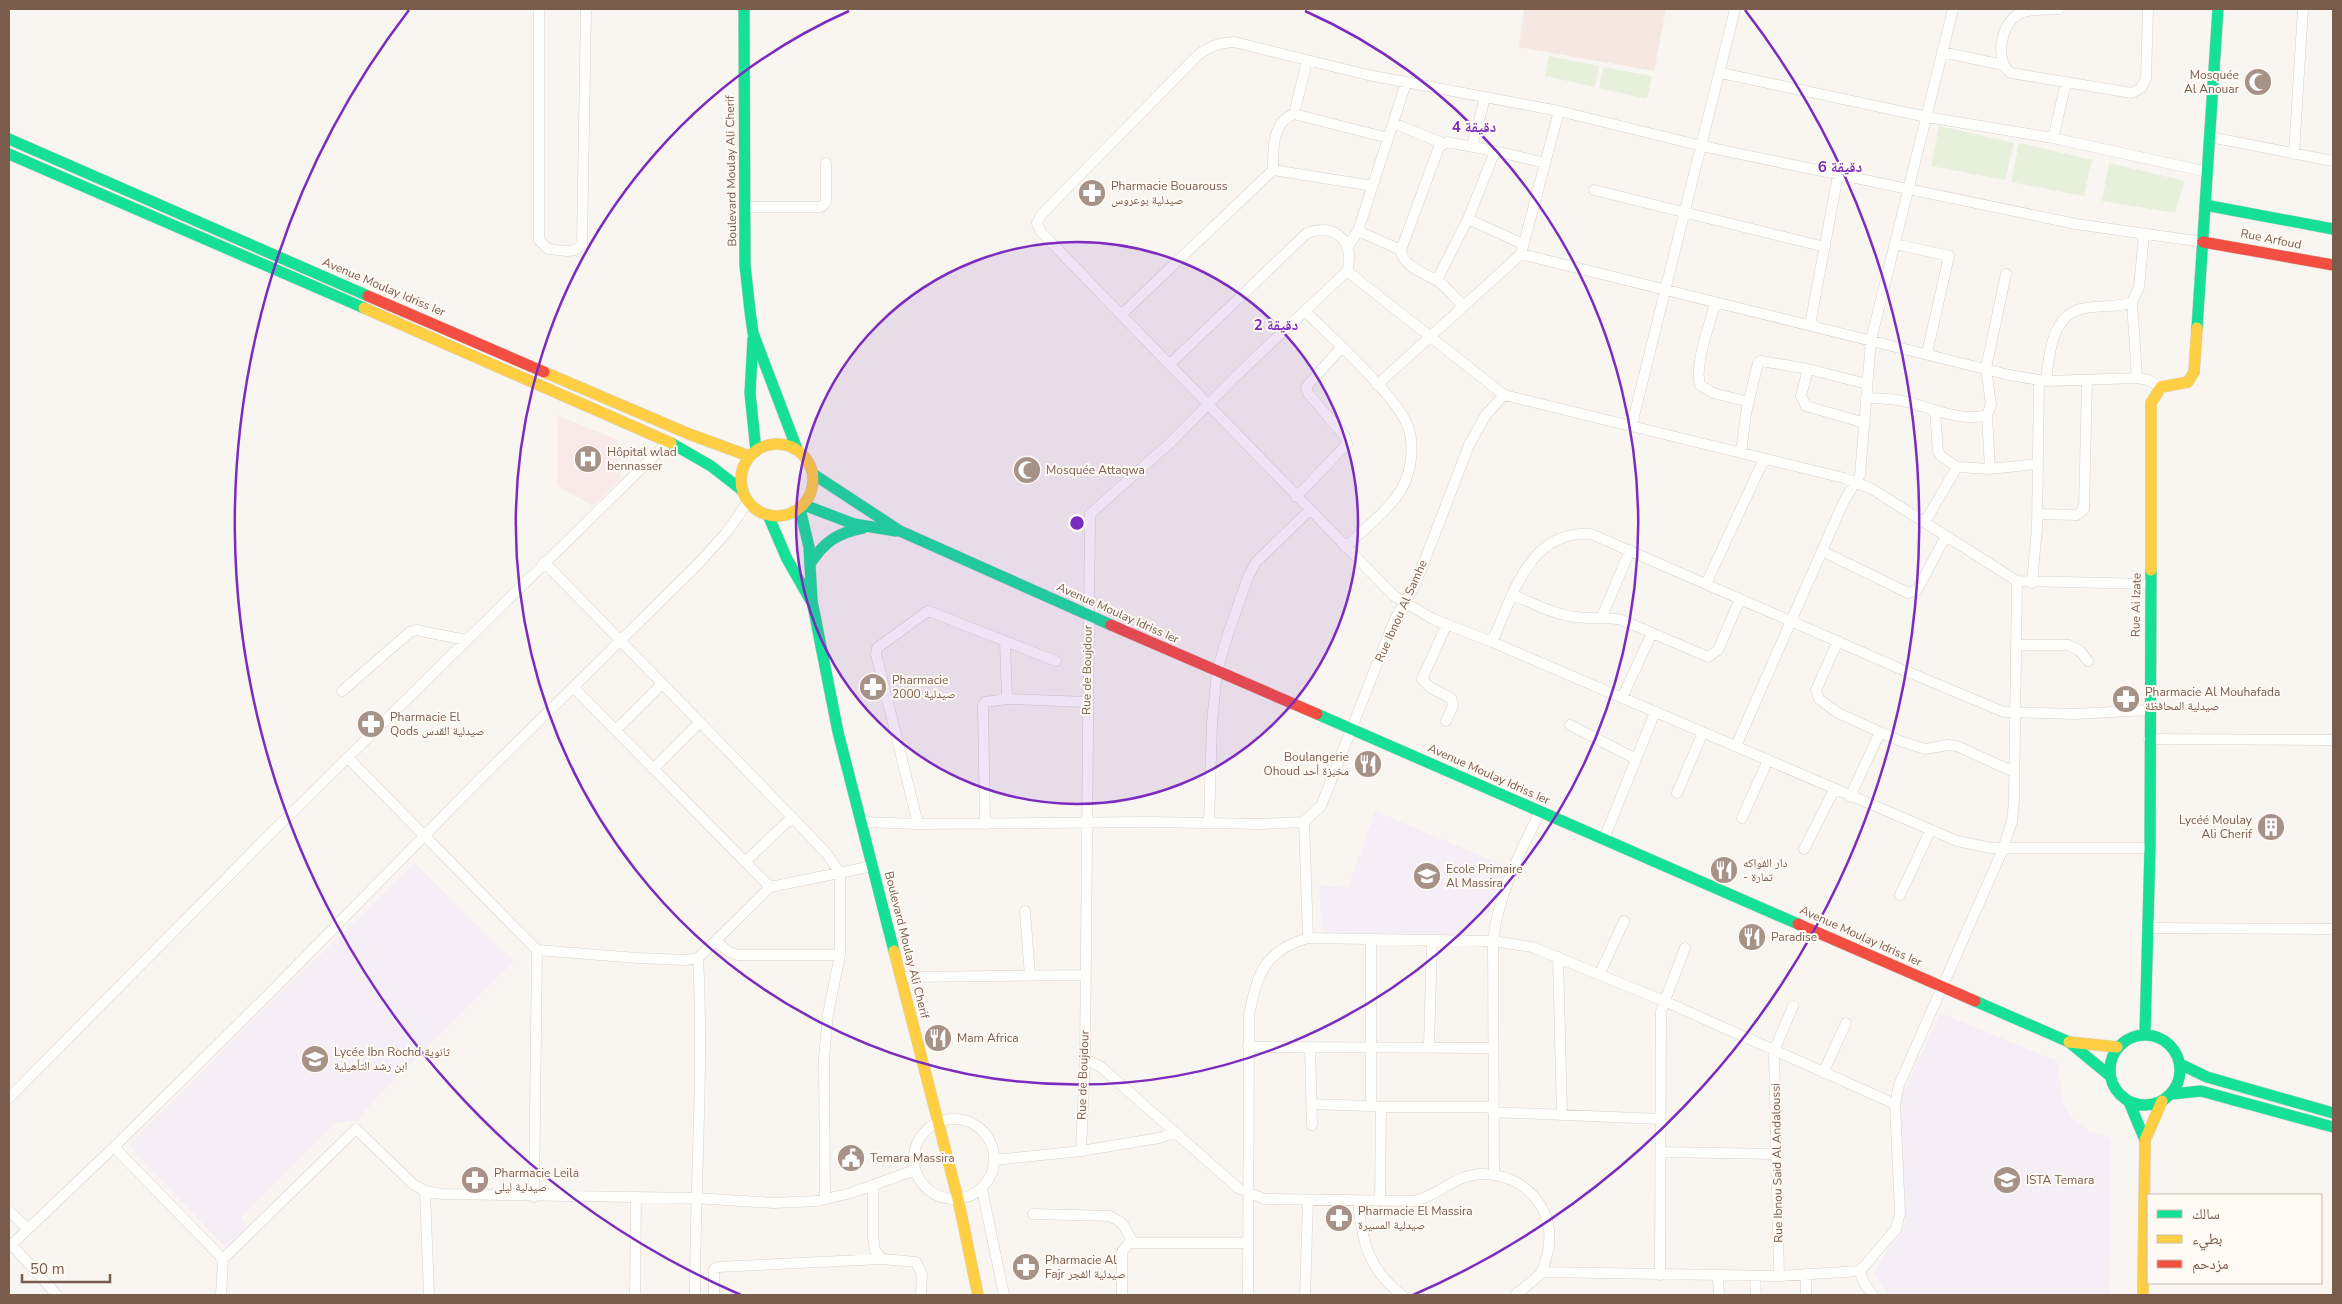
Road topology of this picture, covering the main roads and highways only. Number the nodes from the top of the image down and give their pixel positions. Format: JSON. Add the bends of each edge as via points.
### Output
{"nodes":[{"id":1,"x":744,"y":9,"type":"edge"},
{"id":2,"x":2218,"y":9,"type":"edge"},
{"id":3,"x":9,"y":139,"type":"edge"},
{"id":4,"x":11,"y":156,"type":"edge"},
{"id":5,"x":2205,"y":205,"type":"junction"},
{"id":6,"x":2333,"y":229,"type":"edge"},
{"id":7,"x":2202,"y":242,"type":"junction"},
{"id":8,"x":2333,"y":265,"type":"edge"},
{"id":9,"x":753,"y":333,"type":"junction"},
{"id":10,"x":797,"y":449,"type":"junction"},
{"id":11,"x":752,"y":454,"type":"junction"},
{"id":12,"x":813,"y":474,"type":"junction"},
{"id":13,"x":743,"y":491,"type":"junction"},
{"id":14,"x":802,"y":507,"type":"junction"},
{"id":15,"x":768,"y":515,"type":"junction"},
{"id":16,"x":867,"y":527,"type":"junction"},
{"id":17,"x":900,"y":531,"type":"junction"},
{"id":18,"x":810,"y":564,"type":"junction"},
{"id":19,"x":812,"y":601,"type":"junction"},
{"id":20,"x":2145,"y":1034,"type":"junction"},
{"id":21,"x":2069,"y":1042,"type":"junction"},
{"id":22,"x":2117,"y":1047,"type":"junction"},
{"id":23,"x":2180,"y":1064,"type":"junction"},
{"id":24,"x":2109,"y":1075,"type":"junction"},
{"id":25,"x":2172,"y":1094,"type":"junction"},
{"id":26,"x":2162,"y":1101,"type":"junction"},
{"id":27,"x":2128,"y":1102,"type":"junction"},
{"id":28,"x":2333,"y":1113,"type":"edge"},
{"id":29,"x":2333,"y":1127,"type":"edge"},
{"id":30,"x":2145,"y":1140,"type":"junction"},
{"id":31,"x":978,"y":1295,"type":"edge"},
{"id":32,"x":2143,"y":1295,"type":"edge"}],
"edges":[{"from":1,"to":9,"type":"main road","name":"Boulevard Moulay Ali Cherif","via":[[745,265]]},
{"from":2,"to":5,"type":"main road"},
{"from":3,"to":11,"type":"main road","name":"Avenue Moulay Idriss Ier","via":[[578,387],[682,431]]},
{"from":4,"to":13,"type":"main road","via":[[602,411],[716,468]]},
{"from":5,"to":6,"type":"main road","name":"Rue Arfoud"},
{"from":5,"to":7,"type":"main road"},
{"from":7,"to":8,"type":"main road","name":"Rue Arfoud"},
{"from":7,"to":20,"type":"main road","name":"Rue Ai Izate","via":[[2194,372],[2188,382],[2161,386],[2151,403],[2150,848]]},
{"from":9,"to":10,"type":"main road","name":"Boulevard Moulay Ali Cherif"},
{"from":9,"to":11,"type":"main road","name":"Boulevard Moulay Ali Cherif","via":[[750,393]]},
{"from":10,"to":11,"type":"main road","via":[[773,444]]},
{"from":10,"to":12,"type":"main road"},
{"from":11,"to":13,"type":"main road","via":[[742,471]]},
{"from":12,"to":14,"type":"main road","via":[[811,495]]},
{"from":12,"to":17,"type":"main road"},
{"from":13,"to":15,"type":"main road","via":[[748,502]]},
{"from":14,"to":15,"type":"main road","via":[[783,516]]},
{"from":14,"to":16,"type":"main road"},
{"from":14,"to":18,"type":"main road","name":"Boulevard Moulay Ali Cherif"},
{"from":15,"to":19,"type":"main road","name":"Boulevard Moulay Ali Cherif","via":[[787,559]]},
{"from":16,"to":17,"type":"main road"},
{"from":16,"to":18,"type":"main road","via":[[833,536],[821,546]]},
{"from":17,"to":21,"type":"main road","name":"Avenue Moulay Idriss Ier"},
{"from":18,"to":19,"type":"main road","name":"Boulevard Moulay Ali Cherif"},
{"from":19,"to":31,"type":"main road","name":"Boulevard Moulay Ali Cherif","via":[[838,732],[958,1199]]},
{"from":20,"to":22,"type":"main road","via":[[2125,1040]]},
{"from":20,"to":23,"type":"main road","via":[[2168,1044]]},
{"from":21,"to":22,"type":"main road"},
{"from":21,"to":24,"type":"main road"},
{"from":22,"to":24,"type":"main road"},
{"from":23,"to":25,"type":"main road","via":[[2178,1084]]},
{"from":23,"to":28,"type":"main road","via":[[2207,1077]]},
{"from":24,"to":27,"type":"main road","via":[[2116,1090]]},
{"from":25,"to":26,"type":"main road"},
{"from":25,"to":29,"type":"main road","via":[[2195,1090],[2206,1092]]},
{"from":26,"to":27,"type":"main road","via":[[2151,1106]]},
{"from":26,"to":30,"type":"main road"},
{"from":27,"to":30,"type":"main road"},
{"from":30,"to":32,"type":"main road"}]}
